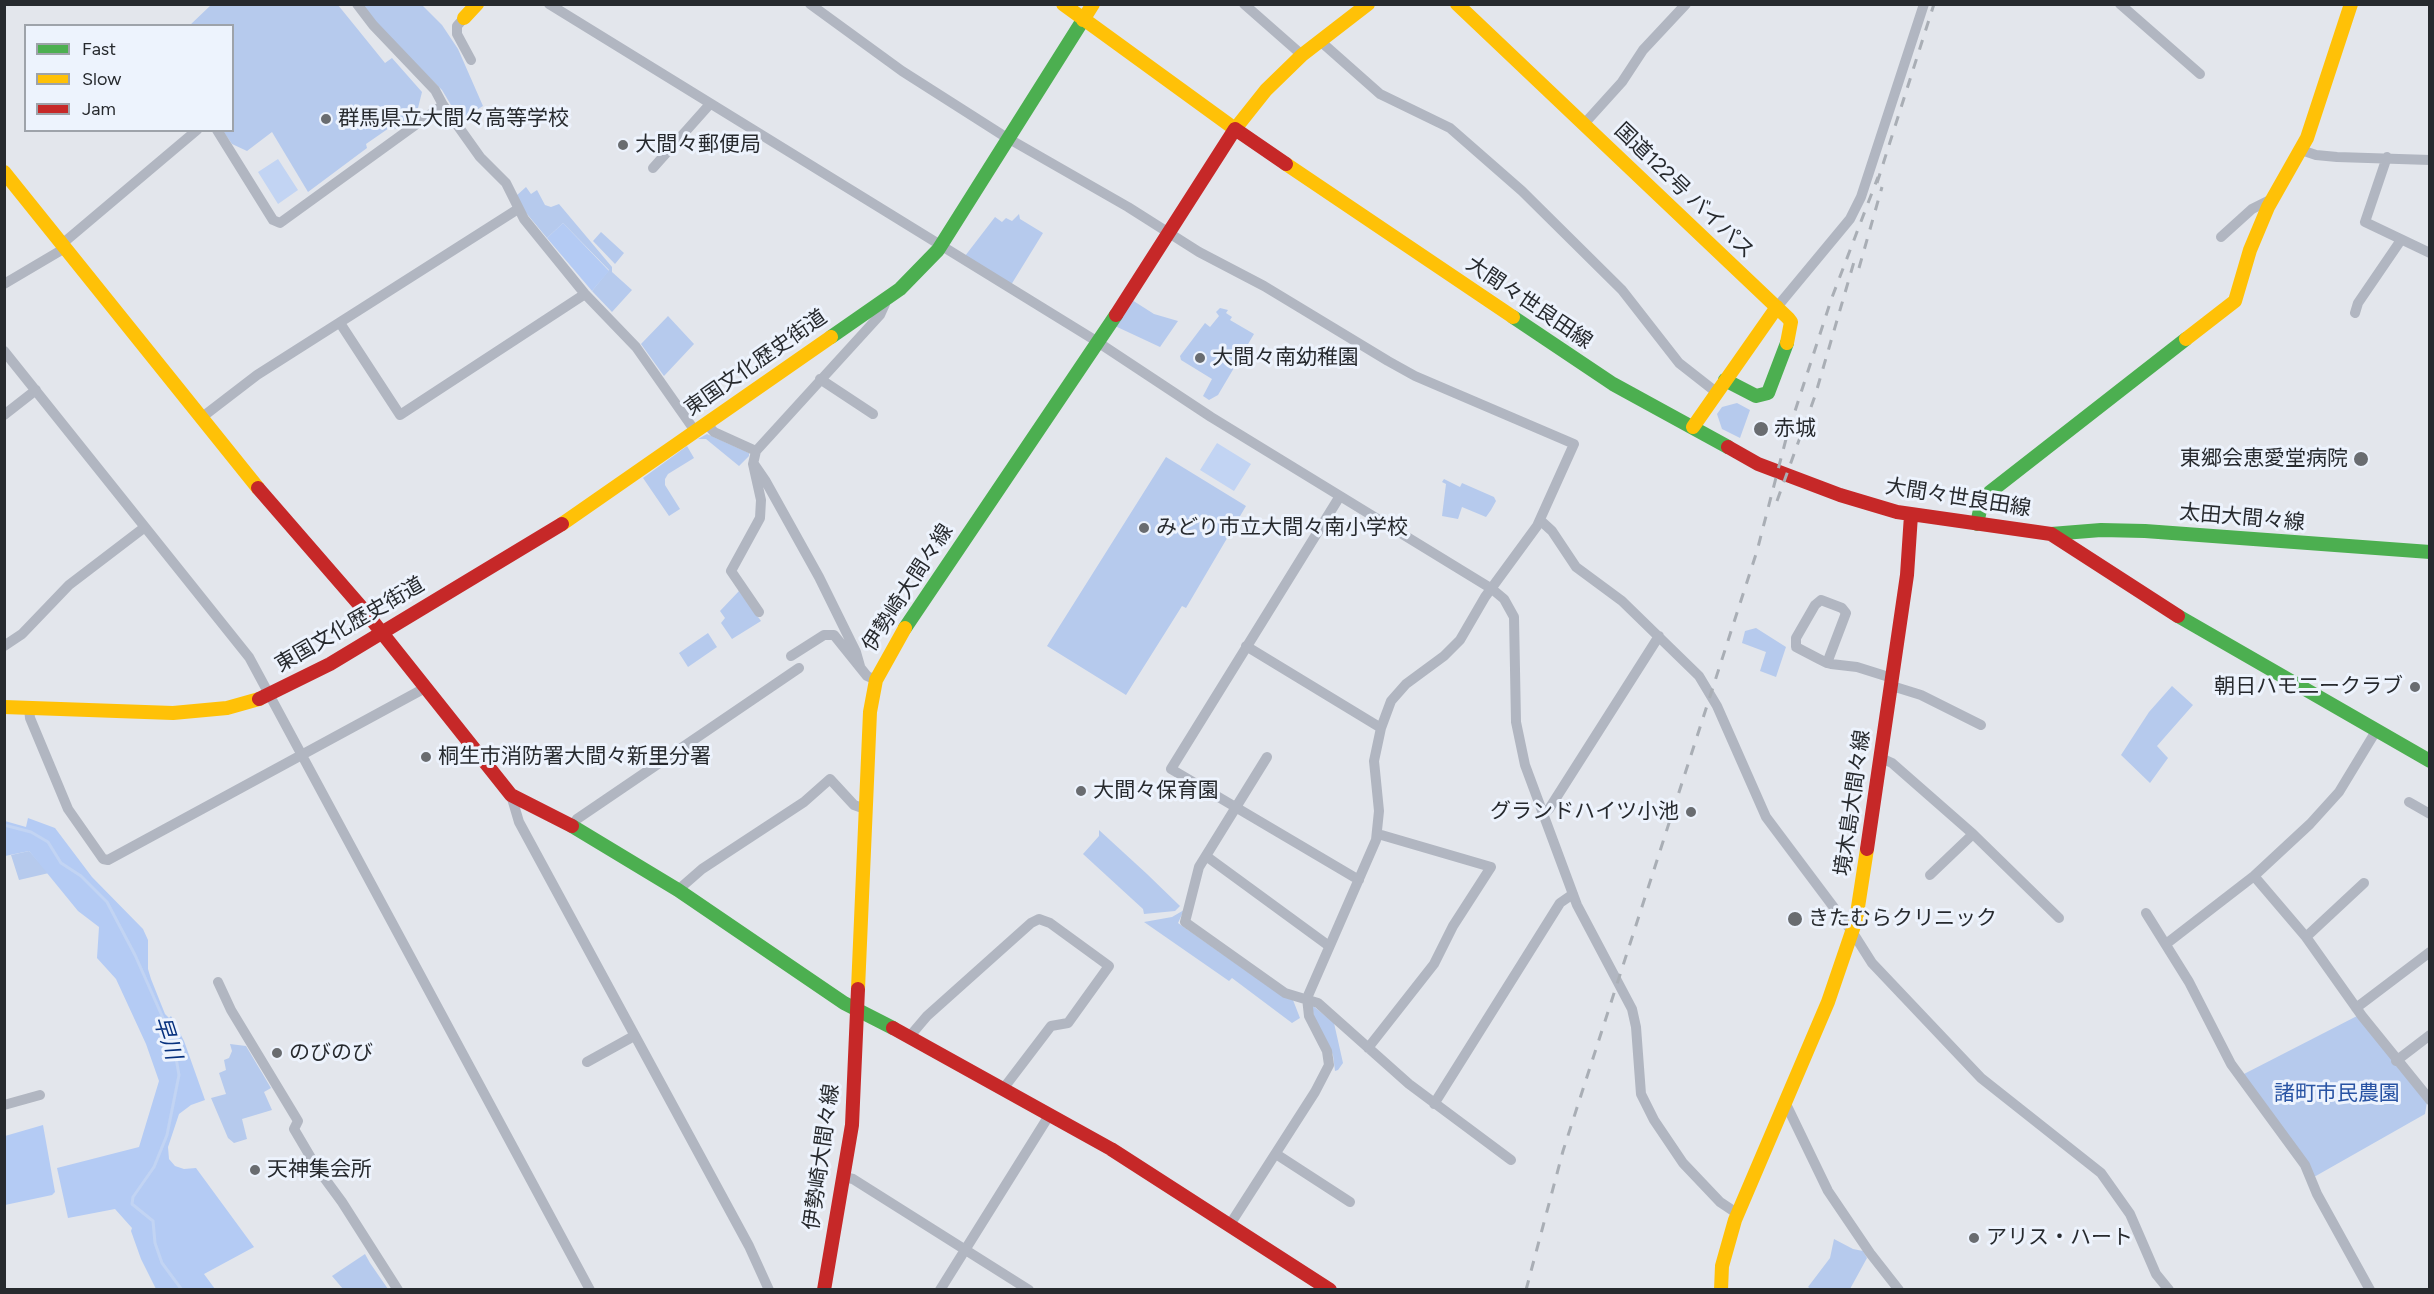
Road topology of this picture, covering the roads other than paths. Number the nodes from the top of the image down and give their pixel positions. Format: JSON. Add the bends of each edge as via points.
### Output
{"nodes":[{"id":1,"x":357,"y":4,"type":"edge"},
{"id":2,"x":477,"y":4,"type":"edge"},
{"id":3,"x":549,"y":4,"type":"edge"},
{"id":4,"x":810,"y":4,"type":"edge"},
{"id":5,"x":1063,"y":4,"type":"edge"},
{"id":6,"x":1093,"y":4,"type":"edge"},
{"id":7,"x":1244,"y":4,"type":"edge"},
{"id":8,"x":1368,"y":4,"type":"edge"},
{"id":9,"x":1457,"y":4,"type":"edge"},
{"id":10,"x":1686,"y":4,"type":"edge"},
{"id":11,"x":1924,"y":4,"type":"edge"},
{"id":12,"x":2120,"y":4,"type":"edge"},
{"id":13,"x":2351,"y":4,"type":"edge"},
{"id":14,"x":464,"y":18,"type":"joint"},
{"id":15,"x":1083,"y":20,"type":"junction"},
{"id":16,"x":1319,"y":40,"type":"junction"},
{"id":17,"x":1302,"y":55,"type":"junction"},
{"id":18,"x":471,"y":60,"type":"dead end"},
{"id":19,"x":2200,"y":74,"type":"dead end"},
{"id":20,"x":710,"y":104,"type":"junction"},
{"id":21,"x":443,"y":105,"type":"junction"},
{"id":22,"x":1584,"y":124,"type":"junction"},
{"id":23,"x":1235,"y":129,"type":"junction"},
{"id":24,"x":194,"y":132,"type":"edge"},
{"id":25,"x":218,"y":132,"type":"edge"},
{"id":26,"x":1010,"y":139,"type":"junction"},
{"id":27,"x":2301,"y":150,"type":"junction"},
{"id":28,"x":2387,"y":158,"type":"junction"},
{"id":29,"x":2430,"y":160,"type":"edge"},
{"id":30,"x":653,"y":168,"type":"dead end"},
{"id":31,"x":4,"y":172,"type":"edge"},
{"id":32,"x":2272,"y":199,"type":"junction"},
{"id":33,"x":518,"y":209,"type":"junction"},
{"id":34,"x":1168,"y":233,"type":"junction"},
{"id":35,"x":2221,"y":237,"type":"dead end"},
{"id":36,"x":2401,"y":240,"type":"junction"},
{"id":37,"x":64,"y":246,"type":"junction"},
{"id":38,"x":941,"y":246,"type":"junction"},
{"id":39,"x":2430,"y":253,"type":"edge"},
{"id":40,"x":4,"y":284,"type":"edge"},
{"id":41,"x":585,"y":294,"type":"junction"},
{"id":42,"x":886,"y":300,"type":"junction"},
{"id":43,"x":1777,"y":307,"type":"junction"},
{"id":44,"x":2355,"y":313,"type":"dead end"},
{"id":45,"x":340,"y":323,"type":"junction"},
{"id":46,"x":1098,"y":342,"type":"junction"},
{"id":47,"x":4,"y":351,"type":"edge"},
{"id":48,"x":820,"y":379,"type":"junction"},
{"id":49,"x":1725,"y":380,"type":"junction"},
{"id":50,"x":36,"y":390,"type":"junction"},
{"id":51,"x":1716,"y":392,"type":"junction"},
{"id":52,"x":873,"y":414,"type":"dead end"},
{"id":53,"x":4,"y":415,"type":"edge"},
{"id":54,"x":201,"y":418,"type":"junction"},
{"id":55,"x":700,"y":427,"type":"junction"},
{"id":56,"x":1693,"y":427,"type":"junction"},
{"id":57,"x":756,"y":451,"type":"junction"},
{"id":58,"x":753,"y":464,"type":"junction"},
{"id":59,"x":1340,"y":496,"type":"junction"},
{"id":60,"x":1911,"y":515,"type":"junction"},
{"id":61,"x":1540,"y":520,"type":"junction"},
{"id":62,"x":1977,"y":524,"type":"junction"},
{"id":63,"x":145,"y":527,"type":"junction"},
{"id":64,"x":2051,"y":534,"type":"junction"},
{"id":65,"x":2430,"y":552,"type":"edge"},
{"id":66,"x":1492,"y":589,"type":"junction"},
{"id":67,"x":759,"y":612,"type":"dead end"},
{"id":68,"x":381,"y":632,"type":"junction"},
{"id":69,"x":1659,"y":636,"type":"junction"},
{"id":70,"x":4,"y":646,"type":"edge"},
{"id":71,"x":1246,"y":646,"type":"junction"},
{"id":72,"x":791,"y":656,"type":"dead end"},
{"id":73,"x":1827,"y":663,"type":"junction"},
{"id":74,"x":860,"y":666,"type":"junction"},
{"id":75,"x":799,"y":668,"type":"dead end"},
{"id":76,"x":876,"y":680,"type":"junction"},
{"id":77,"x":1892,"y":682,"type":"junction"},
{"id":78,"x":426,"y":688,"type":"junction"},
{"id":79,"x":268,"y":696,"type":"junction"},
{"id":80,"x":4,"y":707,"type":"edge"},
{"id":81,"x":29,"y":708,"type":"junction"},
{"id":82,"x":1981,"y":725,"type":"dead end"},
{"id":83,"x":1381,"y":728,"type":"junction"},
{"id":84,"x":2376,"y":730,"type":"junction"},
{"id":85,"x":302,"y":756,"type":"junction"},
{"id":86,"x":1267,"y":757,"type":"dead end"},
{"id":87,"x":1881,"y":758,"type":"junction"},
{"id":88,"x":2430,"y":761,"type":"edge"},
{"id":89,"x":511,"y":795,"type":"junction"},
{"id":90,"x":2409,"y":802,"type":"dead end"},
{"id":91,"x":1235,"y":808,"type":"junction"},
{"id":92,"x":865,"y":809,"type":"junction"},
{"id":93,"x":1543,"y":814,"type":"junction"},
{"id":94,"x":2430,"y":814,"type":"edge"},
{"id":95,"x":572,"y":826,"type":"junction"},
{"id":96,"x":1378,"y":834,"type":"junction"},
{"id":97,"x":1973,"y":834,"type":"junction"},
{"id":98,"x":1206,"y":856,"type":"junction"},
{"id":99,"x":1930,"y":874,"type":"dead end"},
{"id":100,"x":2254,"y":876,"type":"junction"},
{"id":101,"x":1359,"y":880,"type":"junction"},
{"id":102,"x":2364,"y":883,"type":"dead end"},
{"id":103,"x":678,"y":890,"type":"junction"},
{"id":104,"x":1573,"y":894,"type":"junction"},
{"id":105,"x":2146,"y":914,"type":"dead end"},
{"id":106,"x":2059,"y":918,"type":"dead end"},
{"id":107,"x":1853,"y":933,"type":"junction"},
{"id":108,"x":2306,"y":937,"type":"junction"},
{"id":109,"x":2166,"y":944,"type":"junction"},
{"id":110,"x":1329,"y":946,"type":"junction"},
{"id":111,"x":2430,"y":952,"type":"edge"},
{"id":112,"x":218,"y":982,"type":"dead end"},
{"id":113,"x":1307,"y":999,"type":"junction"},
{"id":114,"x":2356,"y":1008,"type":"junction"},
{"id":115,"x":855,"y":1009,"type":"junction"},
{"id":116,"x":910,"y":1035,"type":"junction"},
{"id":117,"x":2430,"y":1035,"type":"edge"},
{"id":118,"x":634,"y":1036,"type":"junction"},
{"id":119,"x":1368,"y":1048,"type":"junction"},
{"id":120,"x":2397,"y":1061,"type":"junction"},
{"id":121,"x":587,"y":1062,"type":"dead end"},
{"id":122,"x":1003,"y":1089,"type":"junction"},
{"id":123,"x":40,"y":1095,"type":"dead end"},
{"id":124,"x":2430,"y":1100,"type":"edge"},
{"id":125,"x":1785,"y":1102,"type":"junction"},
{"id":126,"x":1434,"y":1104,"type":"junction"},
{"id":127,"x":4,"y":1105,"type":"edge"},
{"id":128,"x":1050,"y":1114,"type":"junction"},
{"id":129,"x":1276,"y":1154,"type":"junction"},
{"id":130,"x":1511,"y":1160,"type":"dead end"},
{"id":131,"x":844,"y":1177,"type":"junction"},
{"id":132,"x":1350,"y":1202,"type":"dead end"},
{"id":133,"x":1738,"y":1214,"type":"junction"},
{"id":134,"x":1229,"y":1226,"type":"junction"},
{"id":135,"x":966,"y":1249,"type":"junction"},
{"id":136,"x":1321,"y":1287,"type":"edge"},
{"id":137,"x":398,"y":1290,"type":"edge"},
{"id":138,"x":590,"y":1290,"type":"edge"},
{"id":139,"x":769,"y":1290,"type":"edge"},
{"id":140,"x":824,"y":1290,"type":"edge"},
{"id":141,"x":940,"y":1290,"type":"edge"},
{"id":142,"x":1029,"y":1290,"type":"edge"},
{"id":143,"x":1721,"y":1290,"type":"edge"},
{"id":144,"x":1899,"y":1290,"type":"edge"},
{"id":145,"x":2169,"y":1290,"type":"edge"},
{"id":146,"x":2370,"y":1290,"type":"edge"}],
"edges":[{"from":1,"to":21,"type":"street","via":[[427,80]]},
{"from":2,"to":14,"type":"main road"},
{"from":3,"to":20,"type":"street"},
{"from":4,"to":26,"type":"street","via":[[902,71]]},
{"from":5,"to":15,"type":"main road"},
{"from":6,"to":15,"type":"main road","name":"東国文化歴史街道"},
{"from":7,"to":17,"type":"street"},
{"from":8,"to":16,"type":"main road"},
{"from":9,"to":22,"type":"main road","name":"国道122号 バイパス"},
{"from":10,"to":22,"type":"street"},
{"from":11,"to":43,"type":"street","via":[[1862,197],[1850,219]]},
{"from":12,"to":19,"type":"street"},
{"from":13,"to":27,"type":"main road"},
{"from":14,"to":18,"type":"street","via":[[457,34]]},
{"from":15,"to":23,"type":"main road"},
{"from":15,"to":26,"type":"main road","name":"東国文化歴史街道"},
{"from":16,"to":17,"type":"main road"},
{"from":16,"to":51,"type":"street","via":[[1380,94],[1450,129],[1522,191],[1617,284],[1686,369]]},
{"from":17,"to":23,"type":"main road","via":[[1266,90]]},
{"from":20,"to":30,"type":"street"},
{"from":20,"to":38,"type":"street"},
{"from":21,"to":25,"type":"street","via":[[280,224],[273,220]]},
{"from":21,"to":33,"type":"street","via":[[492,172],[506,183]]},
{"from":22,"to":43,"type":"main road","name":"国道122号 バイパス"},
{"from":23,"to":34,"type":"main road","name":"伊勢崎大間々線"},
{"from":23,"to":56,"type":"main road","name":"大間々世良田線","via":[[1561,351]]},
{"from":24,"to":37,"type":"street"},
{"from":26,"to":34,"type":"street"},
{"from":26,"to":38,"type":"main road","name":"東国文化歴史街道"},
{"from":27,"to":28,"type":"street","via":[[2337,157]]},
{"from":27,"to":32,"type":"main road"},
{"from":28,"to":29,"type":"street"},
{"from":28,"to":36,"type":"street","via":[[2365,222]]},
{"from":31,"to":37,"type":"main road"},
{"from":32,"to":35,"type":"street","via":[[2252,209]]},
{"from":32,"to":62,"type":"main road","via":[[2250,250],[2239,294],[2230,306],[1994,489],[1981,505]]},
{"from":33,"to":41,"type":"street"},
{"from":33,"to":45,"type":"street"},
{"from":34,"to":46,"type":"main road","name":"伊勢崎大間々線"},
{"from":34,"to":61,"type":"street","via":[[1415,376],[1574,444]]},
{"from":36,"to":39,"type":"street"},
{"from":36,"to":44,"type":"street"},
{"from":37,"to":40,"type":"street"},
{"from":37,"to":54,"type":"main road"},
{"from":38,"to":42,"type":"main road","name":"東国文化歴史街道"},
{"from":38,"to":46,"type":"street"},
{"from":41,"to":45,"type":"street","via":[[400,415]]},
{"from":41,"to":55,"type":"street","via":[[636,348]]},
{"from":42,"to":48,"type":"street","via":[[877,318]]},
{"from":42,"to":55,"type":"main road","name":"東国文化歴史街道"},
{"from":43,"to":49,"type":"main road"},
{"from":43,"to":49,"type":"main road","name":"国道122号 バイパス","via":[[1788,318],[1791,328],[1768,393],[1756,396]]},
{"from":45,"to":54,"type":"street","via":[[257,375]]},
{"from":46,"to":59,"type":"street"},
{"from":46,"to":76,"type":"main road","name":"伊勢崎大間々線","via":[[899,637]]},
{"from":47,"to":50,"type":"street"},
{"from":48,"to":52,"type":"street"},
{"from":48,"to":57,"type":"street"},
{"from":49,"to":51,"type":"main road"},
{"from":50,"to":53,"type":"street"},
{"from":50,"to":63,"type":"street"},
{"from":51,"to":56,"type":"main road"},
{"from":54,"to":68,"type":"main road"},
{"from":55,"to":57,"type":"street"},
{"from":55,"to":68,"type":"main road","name":"東国文化歴史街道","via":[[568,520]]},
{"from":56,"to":60,"type":"main road","name":"大間々世良田線","via":[[1770,469]]},
{"from":57,"to":58,"type":"street"},
{"from":58,"to":67,"type":"street","via":[[761,500],[760,518],[731,571]]},
{"from":58,"to":74,"type":"street","via":[[819,577]]},
{"from":59,"to":66,"type":"street"},
{"from":59,"to":71,"type":"street"},
{"from":60,"to":62,"type":"main road","name":"大間々世良田線"},
{"from":60,"to":77,"type":"main road","name":"境木島大間々線"},
{"from":61,"to":66,"type":"street"},
{"from":61,"to":69,"type":"street","via":[[1576,567],[1622,601]]},
{"from":62,"to":64,"type":"main road","name":"大間々世良田線"},
{"from":63,"to":70,"type":"street","via":[[69,585],[22,634]]},
{"from":63,"to":79,"type":"street","via":[[249,657]]},
{"from":64,"to":65,"type":"main road","name":"太田大間々線","via":[[2145,531]]},
{"from":64,"to":84,"type":"main road","name":"大間々世良田線","via":[[2181,619]]},
{"from":66,"to":83,"type":"street","via":[[1451,651],[1396,695]]},
{"from":66,"to":93,"type":"street","via":[[1508,604],[1514,617],[1516,722],[1525,765]]},
{"from":68,"to":78,"type":"main road"},
{"from":68,"to":79,"type":"main road","name":"東国文化歴史街道"},
{"from":69,"to":93,"type":"street"},
{"from":69,"to":107,"type":"street","via":[[1703,681],[1718,706],[1766,817]]},
{"from":71,"to":83,"type":"street"},
{"from":71,"to":91,"type":"street","via":[[1171,769]]},
{"from":72,"to":74,"type":"street","via":[[830,634],[836,636]]},
{"from":73,"to":73,"type":"street","via":[[1796,647],[1794,641],[1821,600],[1846,613]]},
{"from":73,"to":77,"type":"street","via":[[1857,667]]},
{"from":74,"to":76,"type":"street"},
{"from":75,"to":95,"type":"street"},
{"from":76,"to":92,"type":"main road","name":"伊勢崎大間々線","via":[[870,712]]},
{"from":77,"to":82,"type":"street"},
{"from":77,"to":87,"type":"main road","name":"境木島大間々線"},
{"from":78,"to":85,"type":"street"},
{"from":78,"to":89,"type":"main road"},
{"from":79,"to":81,"type":"main road","name":"東国文化歴史街道","via":[[201,712]]},
{"from":79,"to":85,"type":"street"},
{"from":80,"to":81,"type":"main road","name":"東国文化歴史街道"},
{"from":81,"to":85,"type":"street","via":[[68,809],[103,859],[108,860]]},
{"from":83,"to":96,"type":"street","via":[[1374,768]]},
{"from":84,"to":88,"type":"main road","name":"大間々世良田線"},
{"from":84,"to":100,"type":"street","via":[[2339,792]]},
{"from":85,"to":138,"type":"street"},
{"from":86,"to":91,"type":"street"},
{"from":87,"to":97,"type":"street","via":[[1892,763]]},
{"from":87,"to":107,"type":"main road","name":"境木島大間々線"},
{"from":89,"to":95,"type":"main road"},
{"from":89,"to":118,"type":"street","via":[[519,822]]},
{"from":90,"to":94,"type":"street"},
{"from":91,"to":98,"type":"street"},
{"from":91,"to":101,"type":"street"},
{"from":92,"to":103,"type":"street","via":[[854,805],[830,779],[804,802],[702,869]]},
{"from":92,"to":115,"type":"main road","name":"伊勢崎大間々線"},
{"from":93,"to":104,"type":"street"},
{"from":95,"to":103,"type":"main road"},
{"from":96,"to":101,"type":"street"},
{"from":96,"to":119,"type":"street","via":[[1491,867],[1434,964]]},
{"from":97,"to":99,"type":"street"},
{"from":97,"to":106,"type":"street"},
{"from":98,"to":110,"type":"street"},
{"from":98,"to":113,"type":"street","via":[[1199,867],[1186,923],[1285,993]]},
{"from":100,"to":108,"type":"street"},
{"from":100,"to":109,"type":"street"},
{"from":101,"to":110,"type":"street"},
{"from":102,"to":108,"type":"street"},
{"from":103,"to":115,"type":"main road"},
{"from":104,"to":126,"type":"street","via":[[1560,903]]},
{"from":104,"to":133,"type":"street","via":[[1632,1009],[1639,1087],[1648,1110],[1683,1163],[1720,1202]]},
{"from":105,"to":109,"type":"street"},
{"from":107,"to":125,"type":"main road","name":"境木島大間々線"},
{"from":107,"to":145,"type":"street","via":[[1878,972],[1981,1078],[2104,1176],[2130,1214],[2156,1274]]},
{"from":108,"to":114,"type":"street"},
{"from":109,"to":146,"type":"street","via":[[2231,1064],[2306,1165],[2316,1194]]},
{"from":110,"to":113,"type":"street"},
{"from":111,"to":114,"type":"street"},
{"from":112,"to":137,"type":"street","via":[[298,1121],[294,1129]]},
{"from":113,"to":119,"type":"street","via":[[1318,1003]]},
{"from":113,"to":129,"type":"street","via":[[1309,1016],[1327,1052],[1329,1065]]},
{"from":114,"to":120,"type":"street"},
{"from":115,"to":116,"type":"main road"},
{"from":115,"to":131,"type":"main road","name":"伊勢崎大間々線","via":[[854,1103]]},
{"from":116,"to":122,"type":"main road"},
{"from":116,"to":122,"type":"street","via":[[1031,923],[1039,919],[1050,923],[1109,966],[1068,1023],[1051,1026]]},
{"from":117,"to":120,"type":"street"},
{"from":118,"to":121,"type":"street"},
{"from":118,"to":139,"type":"street"},
{"from":119,"to":126,"type":"street"},
{"from":120,"to":124,"type":"street"},
{"from":122,"to":128,"type":"main road"},
{"from":123,"to":127,"type":"street"},
{"from":125,"to":133,"type":"main road","name":"境木島大間々線"},
{"from":125,"to":144,"type":"street","via":[[1828,1191]]},
{"from":126,"to":130,"type":"street"},
{"from":128,"to":134,"type":"main road","via":[[1112,1149]]},
{"from":128,"to":135,"type":"street"},
{"from":129,"to":132,"type":"street"},
{"from":129,"to":134,"type":"street"},
{"from":131,"to":135,"type":"street"},
{"from":131,"to":140,"type":"main road","name":"伊勢崎大間々線"},
{"from":133,"to":143,"type":"main road","name":"境木島大間々線","via":[[1722,1266]]},
{"from":134,"to":136,"type":"main road"},
{"from":135,"to":141,"type":"street"},
{"from":135,"to":142,"type":"street"}]}
